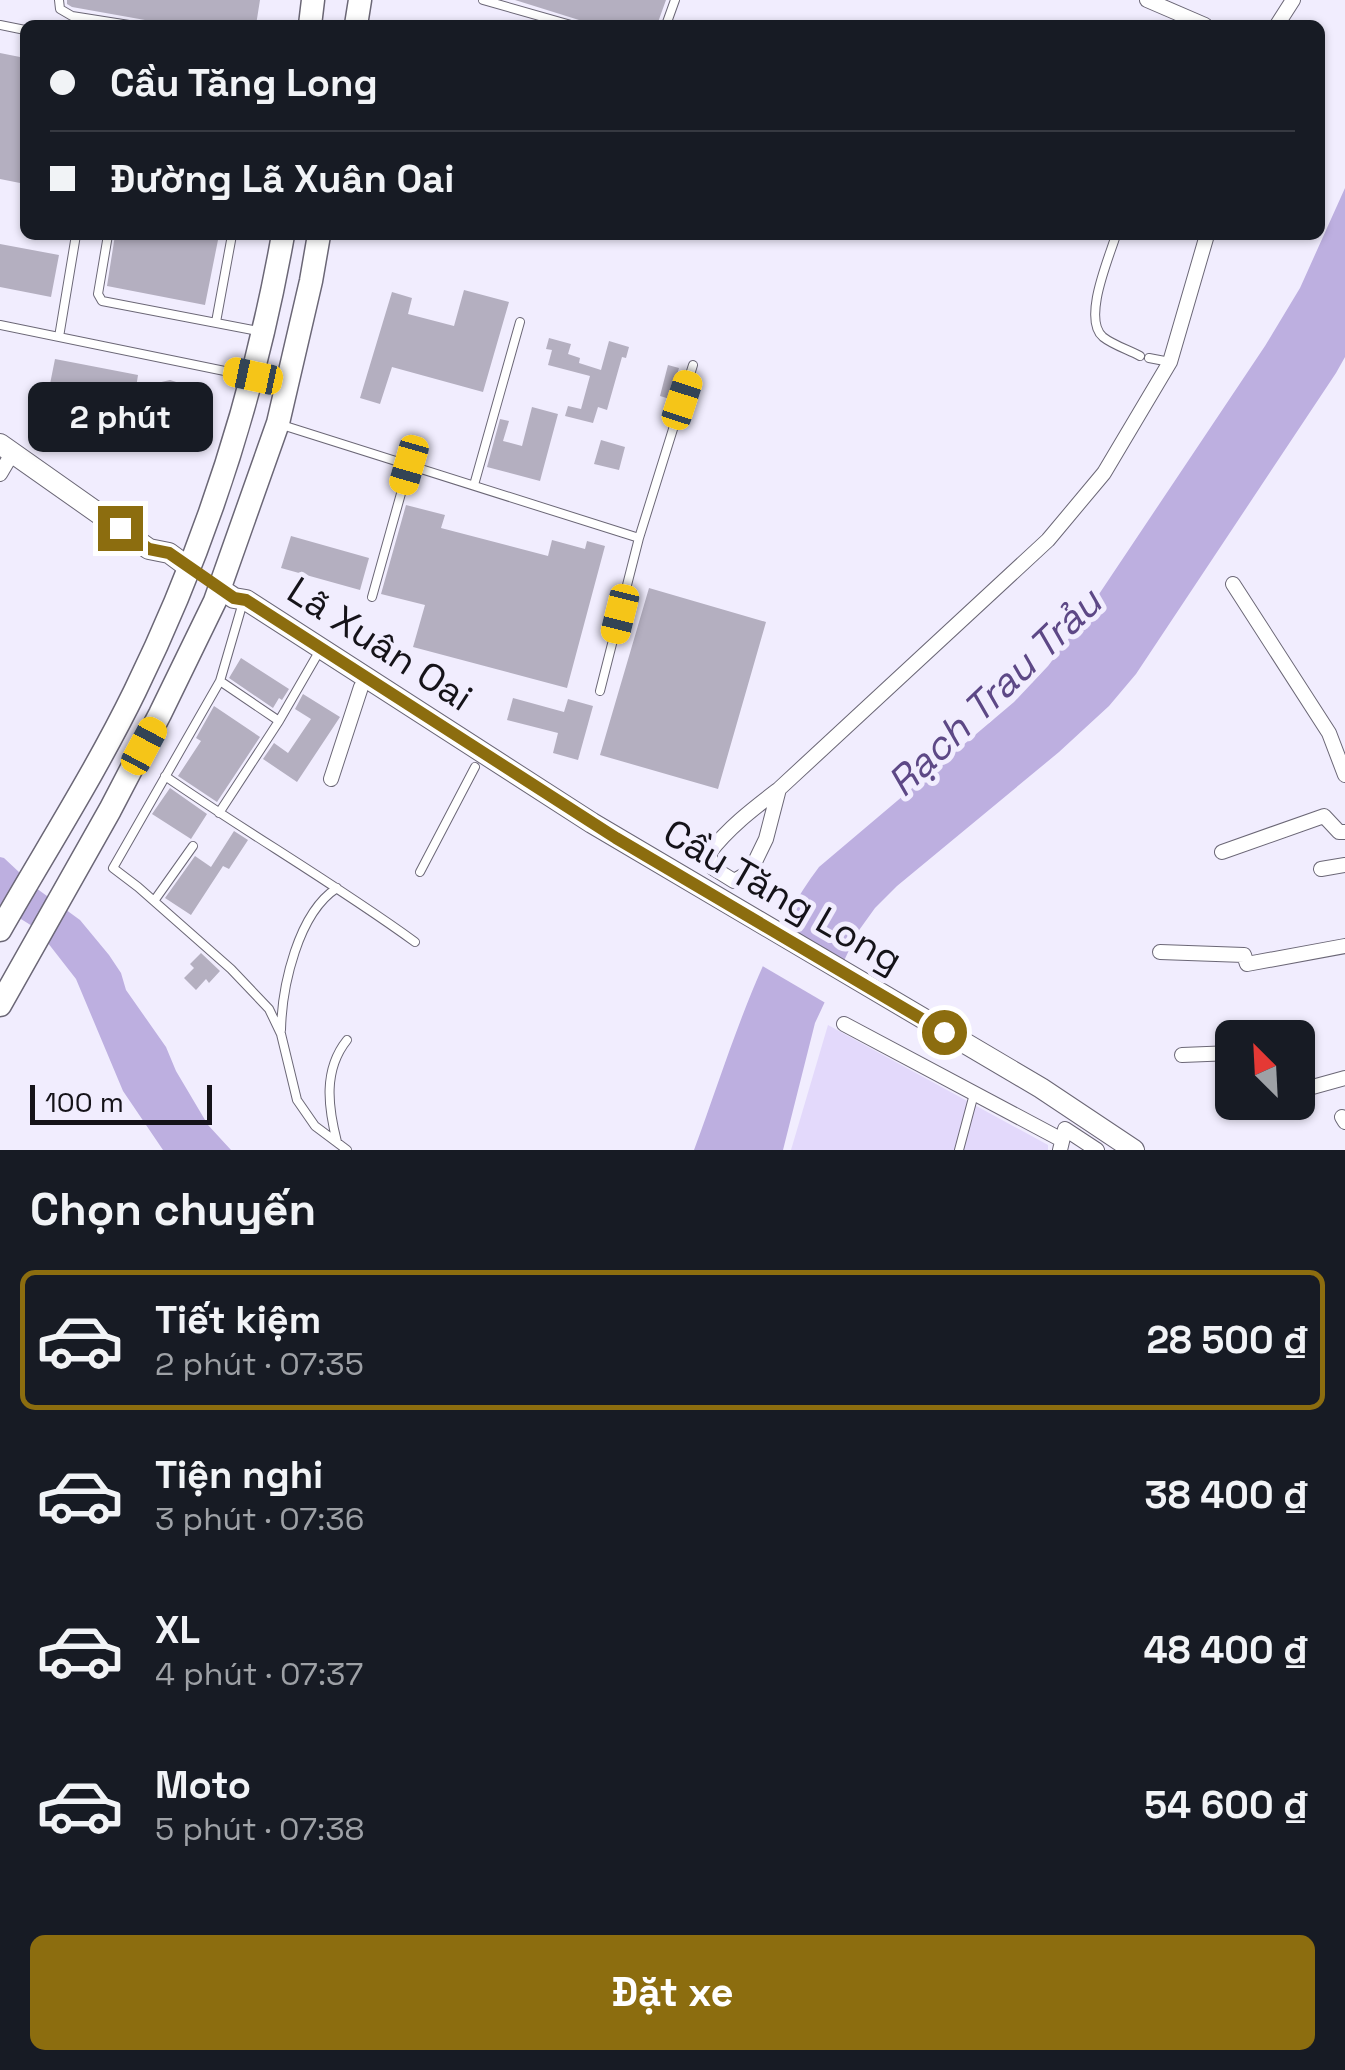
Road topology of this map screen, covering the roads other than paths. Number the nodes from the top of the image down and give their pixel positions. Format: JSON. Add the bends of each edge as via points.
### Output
{"nodes":[{"id":1,"x":59,"y":0,"type":"edge"},
{"id":2,"x":483,"y":0,"type":"edge"},
{"id":3,"x":1148,"y":0,"type":"edge"},
{"id":4,"x":97,"y":20,"type":"edge"},
{"id":5,"x":553,"y":20,"type":"edge"},
{"id":6,"x":1194,"y":20,"type":"edge"},
{"id":7,"x":75,"y":240,"type":"edge"},
{"id":8,"x":107,"y":240,"type":"edge"},
{"id":9,"x":231,"y":240,"type":"edge"},
{"id":10,"x":272,"y":240,"type":"edge"},
{"id":11,"x":283,"y":240,"type":"edge"},
{"id":12,"x":319,"y":240,"type":"edge"},
{"id":13,"x":329,"y":240,"type":"edge"},
{"id":14,"x":1114,"y":240,"type":"edge"},
{"id":15,"x":1206,"y":240,"type":"edge"},
{"id":16,"x":216,"y":322,"type":"junction"},
{"id":17,"x":520,"y":322,"type":"dead end"},
{"id":18,"x":0,"y":325,"type":"edge"},
{"id":19,"x":264,"y":325,"type":"junction"},
{"id":20,"x":58,"y":337,"type":"junction"},
{"id":21,"x":1170,"y":362,"type":"junction"},
{"id":22,"x":694,"y":365,"type":"dead end"},
{"id":23,"x":253,"y":376,"type":"junction"},
{"id":24,"x":284,"y":399,"type":"junction"},
{"id":25,"x":278,"y":423,"type":"junction"},
{"id":26,"x":6,"y":448,"type":"edge"},
{"id":27,"x":409,"y":465,"type":"junction"},
{"id":28,"x":0,"y":474,"type":"edge"},
{"id":29,"x":474,"y":485,"type":"junction"},
{"id":30,"x":639,"y":538,"type":"junction"},
{"id":31,"x":188,"y":567,"type":"junction"},
{"id":32,"x":1234,"y":584,"type":"dead end"},
{"id":33,"x":218,"y":588,"type":"junction"},
{"id":34,"x":372,"y":598,"type":"dead end"},
{"id":35,"x":241,"y":609,"type":"dead end"},
{"id":36,"x":316,"y":657,"type":"dead end"},
{"id":37,"x":220,"y":681,"type":"junction"},
{"id":38,"x":361,"y":686,"type":"dead end"},
{"id":39,"x":600,"y":691,"type":"dead end"},
{"id":40,"x":279,"y":721,"type":"junction"},
{"id":41,"x":501,"y":763,"type":"joint"},
{"id":42,"x":475,"y":766,"type":"dead end"},
{"id":43,"x":1345,"y":775,"type":"edge"},
{"id":44,"x":165,"y":776,"type":"junction"},
{"id":45,"x":331,"y":778,"type":"dead end"},
{"id":46,"x":779,"y":789,"type":"junction"},
{"id":47,"x":219,"y":813,"type":"junction"},
{"id":48,"x":1345,"y":832,"type":"edge"},
{"id":49,"x":192,"y":846,"type":"dead end"},
{"id":50,"x":1222,"y":852,"type":"dead end"},
{"id":51,"x":1345,"y":865,"type":"edge"},
{"id":52,"x":1321,"y":869,"type":"dead end"},
{"id":53,"x":420,"y":872,"type":"dead end"},
{"id":54,"x":337,"y":888,"type":"junction"},
{"id":55,"x":154,"y":901,"type":"junction"},
{"id":56,"x":0,"y":930,"type":"edge"},
{"id":57,"x":415,"y":942,"type":"dead end"},
{"id":58,"x":1345,"y":946,"type":"edge"},
{"id":59,"x":1160,"y":952,"type":"dead end"},
{"id":60,"x":0,"y":1005,"type":"edge"},
{"id":61,"x":844,"y":1024,"type":"dead end"},
{"id":62,"x":281,"y":1034,"type":"junction"},
{"id":63,"x":348,"y":1040,"type":"dead end"},
{"id":64,"x":1215,"y":1054,"type":"edge"},
{"id":65,"x":1182,"y":1055,"type":"dead end"},
{"id":66,"x":1345,"y":1078,"type":"edge"},
{"id":67,"x":1315,"y":1087,"type":"edge"},
{"id":68,"x":974,"y":1094,"type":"junction"},
{"id":69,"x":1062,"y":1140,"type":"edge"},
{"id":70,"x":337,"y":1142,"type":"junction"},
{"id":71,"x":347,"y":1150,"type":"edge"},
{"id":72,"x":960,"y":1150,"type":"edge"},
{"id":73,"x":1098,"y":1150,"type":"edge"},
{"id":74,"x":1134,"y":1150,"type":"edge"}],
"edges":[{"from":1,"to":4,"type":"lane","via":[[72,16]]},
{"from":2,"to":5,"type":"lane"},
{"from":3,"to":6,"type":"street"},
{"from":7,"to":20,"type":"lane"},
{"from":8,"to":16,"type":"lane","via":[[99,299]]},
{"from":9,"to":16,"type":"lane"},
{"from":10,"to":19,"type":"main road","via":[[261,296]]},
{"from":11,"to":19,"type":"main road"},
{"from":12,"to":24,"type":"main road"},
{"from":13,"to":24,"type":"main road","via":[[297,386]]},
{"from":14,"to":21,"type":"lane","via":[[1096,299],[1098,330],[1144,357]]},
{"from":15,"to":21,"type":"street"},
{"from":16,"to":19,"type":"lane"},
{"from":17,"to":29,"type":"lane"},
{"from":18,"to":20,"type":"lane"},
{"from":19,"to":23,"type":"main road"},
{"from":20,"to":23,"type":"lane"},
{"from":21,"to":46,"type":"street","via":[[1104,472],[1048,540]]},
{"from":22,"to":30,"type":"lane"},
{"from":23,"to":31,"type":"main road"},
{"from":24,"to":25,"type":"main road"},
{"from":25,"to":27,"type":"lane"},
{"from":25,"to":33,"type":"main road"},
{"from":26,"to":28,"type":"street"},
{"from":26,"to":31,"type":"main road","via":[[149,549]]},
{"from":27,"to":29,"type":"lane"},
{"from":27,"to":34,"type":"lane"},
{"from":29,"to":30,"type":"lane"},
{"from":30,"to":39,"type":"lane"},
{"from":31,"to":33,"type":"main road"},
{"from":31,"to":56,"type":"main road","via":[[134,692]]},
{"from":32,"to":43,"type":"street","via":[[1329,732]]},
{"from":33,"to":41,"type":"main road","name":"Lã Xuân Oai"},
{"from":33,"to":60,"type":"main road","via":[[110,810]]},
{"from":35,"to":37,"type":"lane"},
{"from":36,"to":40,"type":"lane"},
{"from":37,"to":40,"type":"lane"},
{"from":37,"to":44,"type":"lane"},
{"from":38,"to":45,"type":"street"},
{"from":40,"to":47,"type":"lane"},
{"from":41,"to":74,"type":"main road","name":"Cầu Tăng Long"},
{"from":42,"to":53,"type":"lane"},
{"from":44,"to":47,"type":"lane"},
{"from":44,"to":55,"type":"lane","via":[[113,868]]},
{"from":46,"to":46,"type":"street","via":[[709,853],[713,868],[734,882],[750,872],[766,839]]},
{"from":47,"to":54,"type":"lane"},
{"from":48,"to":50,"type":"street","via":[[1324,816]]},
{"from":49,"to":55,"type":"lane"},
{"from":51,"to":52,"type":"street"},
{"from":54,"to":57,"type":"lane"},
{"from":54,"to":62,"type":"lane","via":[[318,905],[300,940]]},
{"from":55,"to":62,"type":"lane","via":[[249,987]]},
{"from":58,"to":59,"type":"street","via":[[1247,964],[1244,955]]},
{"from":61,"to":68,"type":"street"},
{"from":62,"to":70,"type":"lane","via":[[298,1100],[315,1126]]},
{"from":63,"to":70,"type":"lane","via":[[330,1078]]},
{"from":64,"to":65,"type":"street"},
{"from":66,"to":67,"type":"street"},
{"from":68,"to":69,"type":"street"},
{"from":68,"to":72,"type":"lane"},
{"from":69,"to":73,"type":"street"},
{"from":70,"to":71,"type":"lane"}]}
